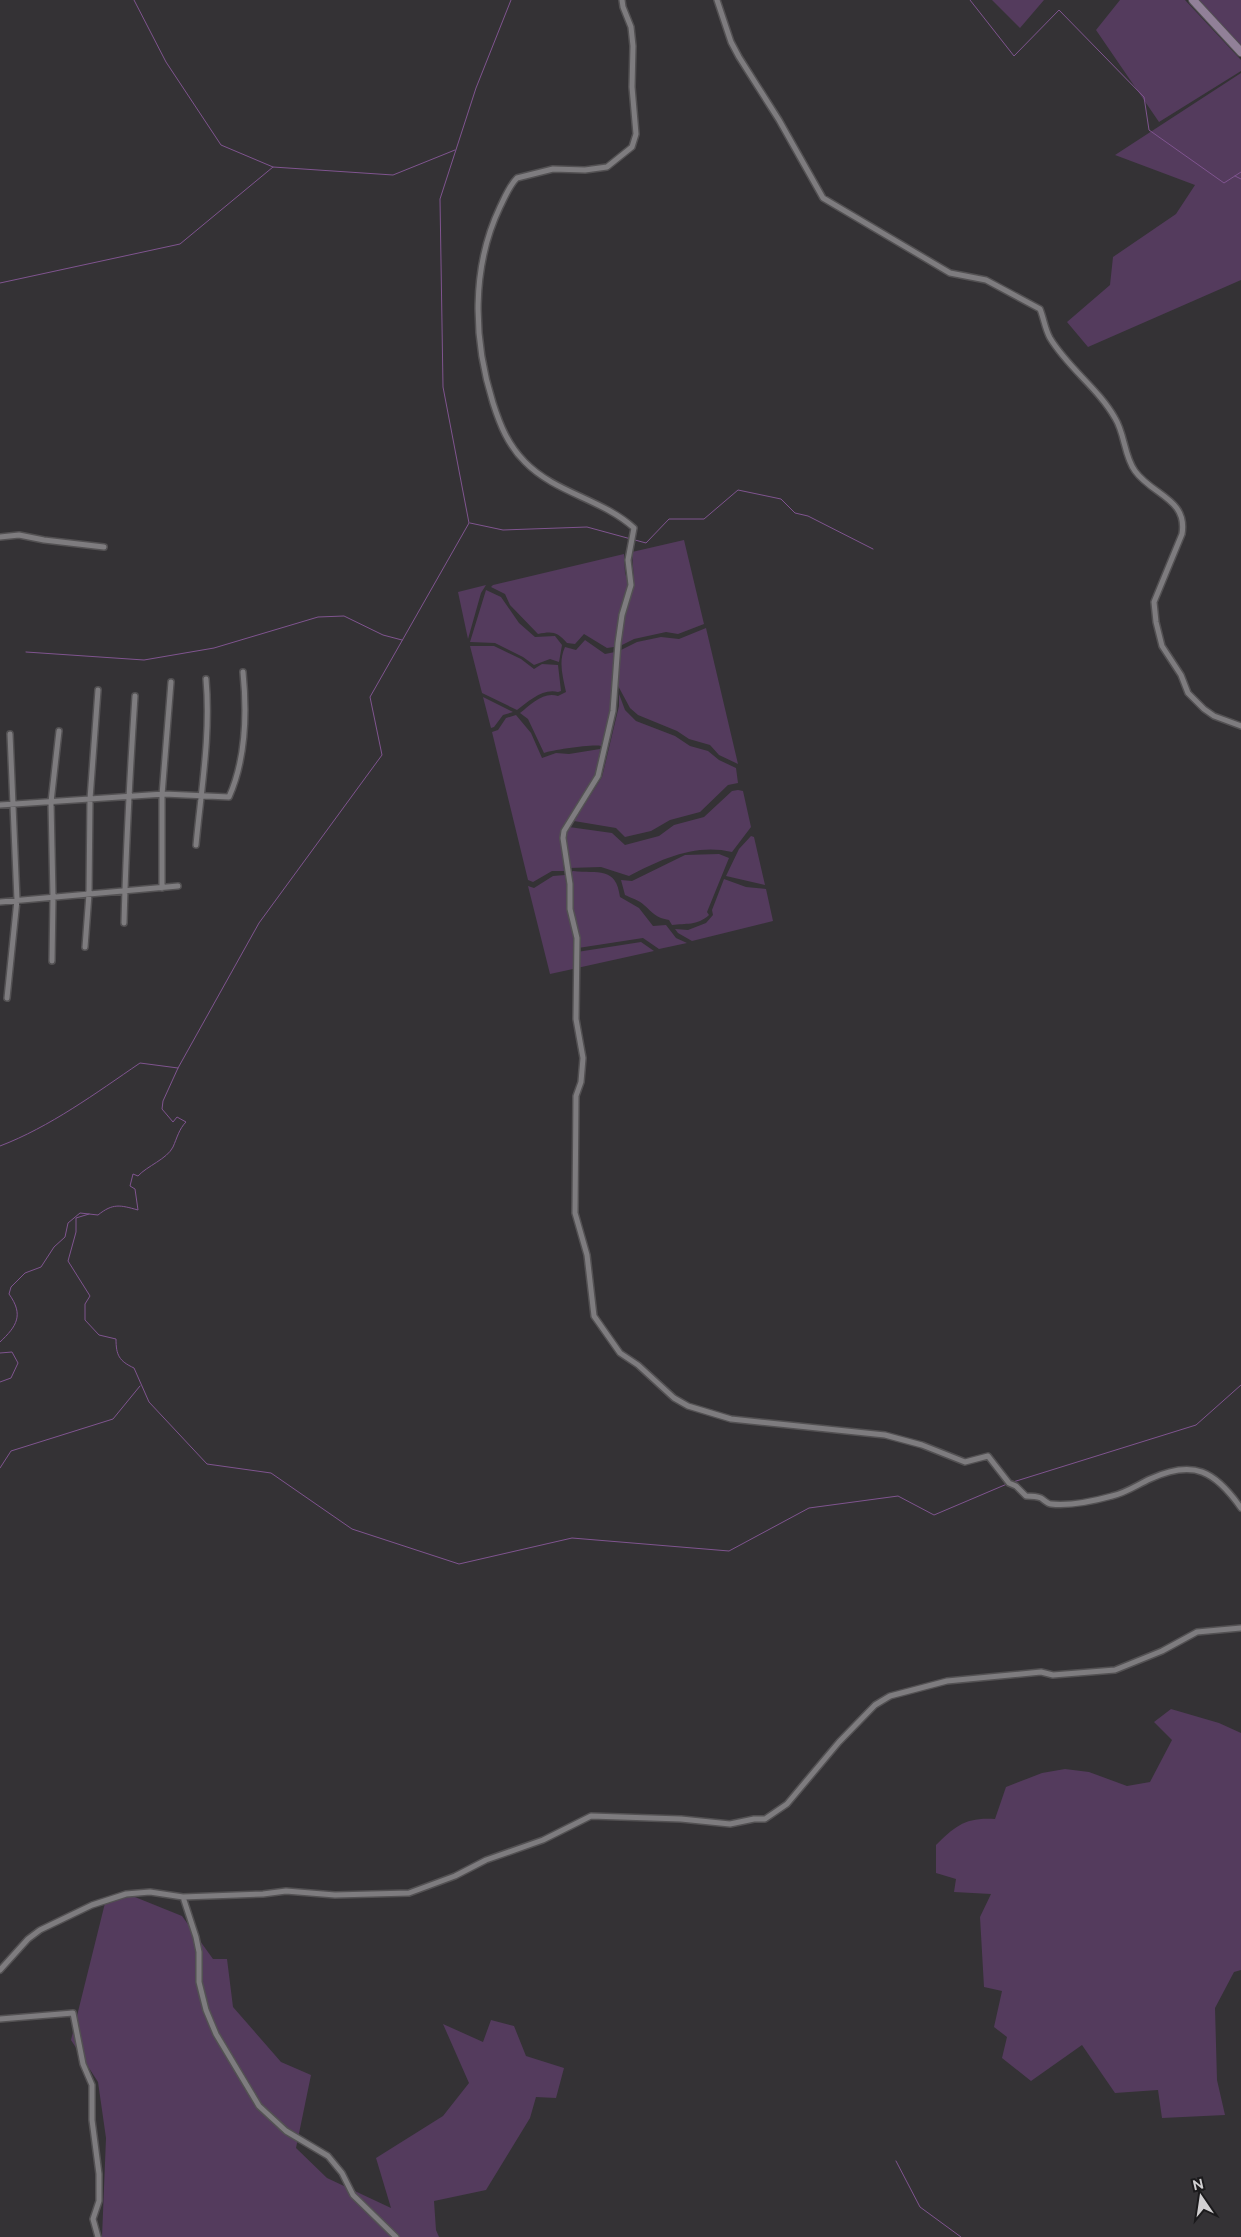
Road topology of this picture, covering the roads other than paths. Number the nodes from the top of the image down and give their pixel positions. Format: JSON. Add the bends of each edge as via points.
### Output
{"nodes":[{"id":1,"x":622,"y":0,"type":"edge"},
{"id":2,"x":717,"y":0,"type":"edge"},
{"id":3,"x":1193,"y":0,"type":"edge"},
{"id":4,"x":1241,"y":52,"type":"edge"},
{"id":5,"x":0,"y":537,"type":"edge"},
{"id":6,"x":104,"y":547,"type":"dead end"},
{"id":7,"x":243,"y":672,"type":"dead end"},
{"id":8,"x":206,"y":679,"type":"dead end"},
{"id":9,"x":171,"y":682,"type":"dead end"},
{"id":10,"x":98,"y":690,"type":"dead end"},
{"id":11,"x":134,"y":696,"type":"dead end"},
{"id":12,"x":1241,"y":726,"type":"edge"},
{"id":13,"x":59,"y":731,"type":"dead end"},
{"id":14,"x":10,"y":734,"type":"dead end"},
{"id":15,"x":162,"y":795,"type":"junction"},
{"id":16,"x":200,"y":796,"type":"junction"},
{"id":17,"x":128,"y":797,"type":"junction"},
{"id":18,"x":90,"y":799,"type":"junction"},
{"id":19,"x":51,"y":802,"type":"junction"},
{"id":20,"x":14,"y":804,"type":"junction"},
{"id":21,"x":0,"y":805,"type":"edge"},
{"id":22,"x":196,"y":845,"type":"dead end"},
{"id":23,"x":178,"y":886,"type":"dead end"},
{"id":24,"x":162,"y":888,"type":"junction"},
{"id":25,"x":125,"y":892,"type":"junction"},
{"id":26,"x":89,"y":894,"type":"junction"},
{"id":27,"x":53,"y":897,"type":"junction"},
{"id":28,"x":16,"y":900,"type":"junction"},
{"id":29,"x":0,"y":902,"type":"edge"},
{"id":30,"x":124,"y":923,"type":"dead end"},
{"id":31,"x":85,"y":947,"type":"dead end"},
{"id":32,"x":52,"y":961,"type":"dead end"},
{"id":33,"x":7,"y":998,"type":"dead end"},
{"id":34,"x":1241,"y":1508,"type":"edge"},
{"id":35,"x":1241,"y":1628,"type":"edge"},
{"id":36,"x":183,"y":1897,"type":"junction"},
{"id":37,"x":0,"y":1970,"type":"edge"},
{"id":38,"x":0,"y":2019,"type":"edge"},
{"id":39,"x":98,"y":2237,"type":"edge"},
{"id":40,"x":396,"y":2237,"type":"edge"}],
"edges":[{"from":1,"to":34,"type":"street","via":[[633,46],[632,92],[636,134],[632,147],[607,167],[553,169],[517,178],[490,230],[479,284],[478,343],[481,362],[508,442],[543,479],[607,509],[634,528],[628,560],[631,585],[622,614],[618,644],[614,711],[598,776],[564,831],[563,838],[571,916],[577,938],[576,1019],[582,1058],[582,1082],[576,1096],[575,1208],[587,1255],[594,1316],[613,1346],[659,1386],[688,1406],[710,1414],[731,1420],[885,1435],[965,1462],[988,1456],[1009,1484],[1026,1496],[1038,1497],[1050,1504],[1110,1497],[1173,1471],[1199,1469],[1212,1476]]},
{"from":2,"to":12,"type":"street","via":[[731,42],[822,198],[950,273],[986,280],[1040,309],[1054,345],[1116,419],[1135,471],[1152,489],[1174,502],[1179,511],[1182,534],[1154,602],[1163,648],[1181,675],[1188,693],[1204,709]]},
{"from":3,"to":4,"type":"main road"},
{"from":5,"to":6,"type":"street","via":[[19,535]]},
{"from":7,"to":16,"type":"street","via":[[245,721],[236,781],[229,797]]},
{"from":8,"to":16,"type":"street","via":[[208,706]]},
{"from":9,"to":15,"type":"street"},
{"from":10,"to":18,"type":"street"},
{"from":11,"to":17,"type":"street"},
{"from":13,"to":19,"type":"street"},
{"from":14,"to":20,"type":"street"},
{"from":15,"to":16,"type":"street"},
{"from":15,"to":17,"type":"street"},
{"from":15,"to":24,"type":"street"},
{"from":16,"to":22,"type":"street"},
{"from":17,"to":18,"type":"street"},
{"from":17,"to":25,"type":"street"},
{"from":18,"to":19,"type":"street"},
{"from":18,"to":26,"type":"street"},
{"from":19,"to":20,"type":"street"},
{"from":19,"to":27,"type":"street"},
{"from":20,"to":21,"type":"street"},
{"from":20,"to":28,"type":"street"},
{"from":23,"to":24,"type":"street"},
{"from":24,"to":25,"type":"street"},
{"from":25,"to":26,"type":"street"},
{"from":25,"to":30,"type":"street"},
{"from":26,"to":27,"type":"street"},
{"from":26,"to":31,"type":"street"},
{"from":27,"to":28,"type":"street"},
{"from":27,"to":32,"type":"street"},
{"from":28,"to":29,"type":"street"},
{"from":28,"to":33,"type":"street"},
{"from":35,"to":36,"type":"street","via":[[1197,1632],[1162,1651],[1115,1670],[1041,1672],[947,1681],[890,1696],[874,1704],[787,1804],[765,1819],[730,1824],[590,1816],[543,1840],[409,1893],[335,1895],[286,1891]]},
{"from":36,"to":37,"type":"street","via":[[150,1892],[117,1895],[40,1930]]},
{"from":36,"to":40,"type":"street","via":[[196,1937],[199,1982],[206,2010],[216,2034],[259,2106],[286,2131],[328,2156],[342,2173],[353,2196]]},
{"from":38,"to":39,"type":"street","via":[[73,2014],[83,2064],[92,2085],[92,2120],[99,2174],[99,2201],[93,2219]]}]}
